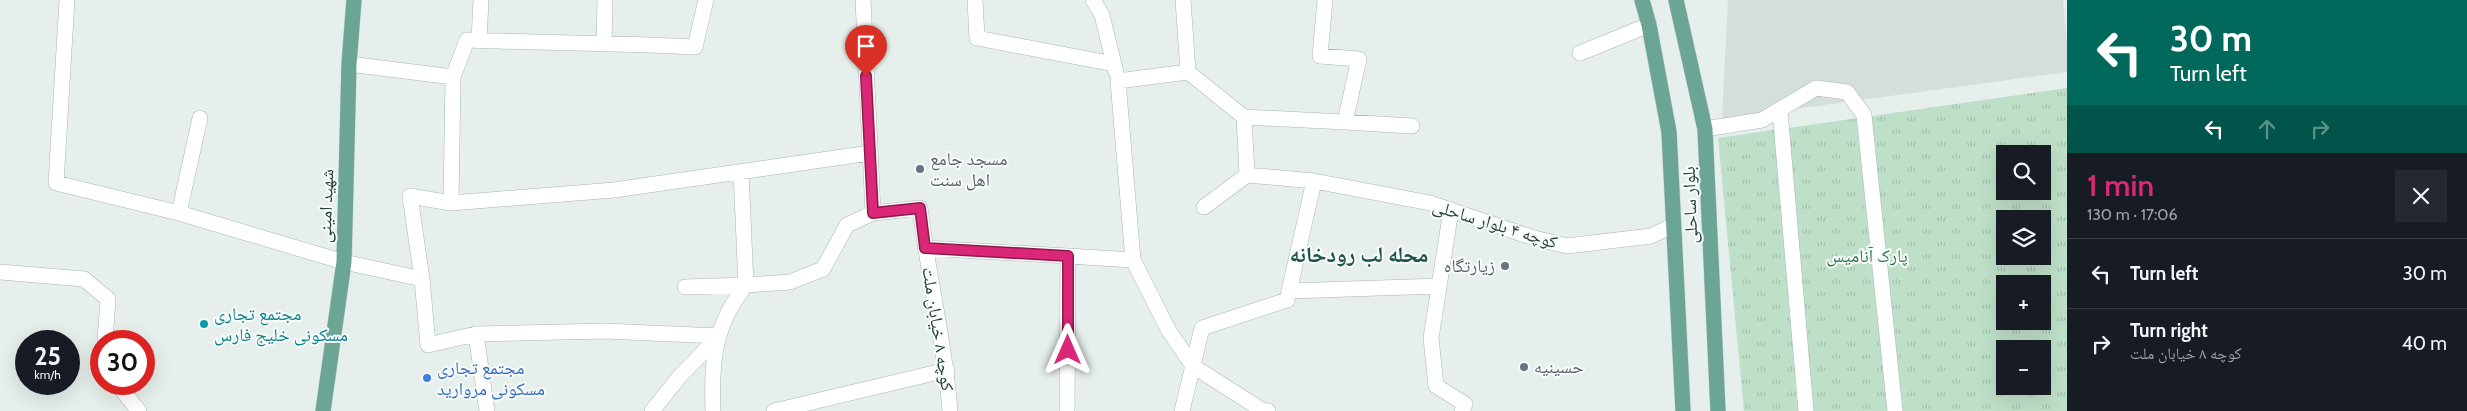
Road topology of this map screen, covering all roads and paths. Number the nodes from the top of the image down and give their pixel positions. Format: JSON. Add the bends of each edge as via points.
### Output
{"nodes":[{"id":1,"x":67,"y":0,"type":"edge"},
{"id":2,"x":354,"y":0,"type":"edge"},
{"id":3,"x":481,"y":0,"type":"edge"},
{"id":4,"x":605,"y":0,"type":"edge"},
{"id":5,"x":706,"y":0,"type":"edge"},
{"id":6,"x":863,"y":0,"type":"edge"},
{"id":7,"x":976,"y":0,"type":"edge"},
{"id":8,"x":1093,"y":0,"type":"edge"},
{"id":9,"x":1183,"y":0,"type":"edge"},
{"id":10,"x":1325,"y":0,"type":"edge"},
{"id":11,"x":1642,"y":0,"type":"edge"},
{"id":12,"x":1676,"y":0,"type":"edge"},
{"id":13,"x":1649,"y":25,"type":"junction"},
{"id":14,"x":479,"y":41,"type":"junction"},
{"id":15,"x":604,"y":44,"type":"junction"},
{"id":16,"x":1580,"y":52,"type":"dead end"},
{"id":17,"x":349,"y":64,"type":"junction"},
{"id":18,"x":1114,"y":64,"type":"junction"},
{"id":19,"x":1188,"y":72,"type":"junction"},
{"id":20,"x":453,"y":77,"type":"junction"},
{"id":21,"x":1118,"y":81,"type":"junction"},
{"id":22,"x":1780,"y":111,"type":"junction"},
{"id":23,"x":200,"y":118,"type":"dead end"},
{"id":24,"x":1244,"y":118,"type":"junction"},
{"id":25,"x":1345,"y":122,"type":"junction"},
{"id":26,"x":1412,"y":126,"type":"dead end"},
{"id":27,"x":1706,"y":129,"type":"junction"},
{"id":28,"x":870,"y":153,"type":"junction"},
{"id":29,"x":741,"y":172,"type":"junction"},
{"id":30,"x":1247,"y":175,"type":"junction"},
{"id":31,"x":1314,"y":181,"type":"junction"},
{"id":32,"x":451,"y":204,"type":"junction"},
{"id":33,"x":1204,"y":207,"type":"dead end"},
{"id":34,"x":1451,"y":210,"type":"junction"},
{"id":35,"x":179,"y":213,"type":"junction"},
{"id":36,"x":873,"y":213,"type":"junction"},
{"id":37,"x":1674,"y":225,"type":"junction"},
{"id":38,"x":925,"y":248,"type":"junction"},
{"id":39,"x":1068,"y":256,"type":"junction"},
{"id":40,"x":1132,"y":260,"type":"junction"},
{"id":41,"x":344,"y":262,"type":"junction"},
{"id":42,"x":0,"y":272,"type":"edge"},
{"id":43,"x":422,"y":279,"type":"junction"},
{"id":44,"x":746,"y":285,"type":"junction"},
{"id":45,"x":1439,"y":286,"type":"junction"},
{"id":46,"x":685,"y":287,"type":"dead end"},
{"id":47,"x":1289,"y":291,"type":"junction"},
{"id":48,"x":106,"y":330,"type":"edge"},
{"id":49,"x":476,"y":334,"type":"junction"},
{"id":50,"x":719,"y":336,"type":"junction"},
{"id":51,"x":1193,"y":366,"type":"junction"},
{"id":52,"x":947,"y":370,"type":"junction"},
{"id":53,"x":126,"y":395,"type":"edge"},
{"id":54,"x":836,"y":404,"type":"edge"},
{"id":55,"x":1466,"y":409,"type":"edge"},
{"id":56,"x":139,"y":411,"type":"edge"},
{"id":57,"x":323,"y":411,"type":"edge"},
{"id":58,"x":487,"y":411,"type":"edge"},
{"id":59,"x":652,"y":411,"type":"edge"},
{"id":60,"x":713,"y":411,"type":"edge"},
{"id":61,"x":774,"y":411,"type":"edge"},
{"id":62,"x":950,"y":411,"type":"edge"},
{"id":63,"x":1068,"y":411,"type":"edge"},
{"id":64,"x":1182,"y":411,"type":"edge"},
{"id":65,"x":1268,"y":411,"type":"edge"},
{"id":66,"x":1683,"y":411,"type":"edge"},
{"id":67,"x":1718,"y":411,"type":"edge"},
{"id":68,"x":1806,"y":411,"type":"edge"},
{"id":69,"x":1895,"y":411,"type":"edge"}],
"edges":[{"from":1,"to":35,"type":"street","via":[[56,183]]},
{"from":2,"to":17,"type":"main road","name":"شهید امینی"},
{"from":3,"to":14,"type":"street"},
{"from":4,"to":15,"type":"street"},
{"from":5,"to":15,"type":"street","via":[[695,47]]},
{"from":6,"to":28,"type":"street"},
{"from":7,"to":18,"type":"street","via":[[977,38]]},
{"from":8,"to":18,"type":"street","via":[[1102,14]]},
{"from":9,"to":19,"type":"street"},
{"from":10,"to":25,"type":"street","via":[[1320,56],[1359,59]]},
{"from":11,"to":13,"type":"main road","name":"بلوار ساحلی"},
{"from":12,"to":27,"type":"main road","name":"بلوار ساحلی"},
{"from":13,"to":16,"type":"street"},
{"from":13,"to":37,"type":"main road","name":"بلوار ساحلی","via":[[1669,132]]},
{"from":14,"to":15,"type":"street"},
{"from":14,"to":20,"type":"street","via":[[467,40]]},
{"from":17,"to":20,"type":"street"},
{"from":17,"to":41,"type":"main road","name":"شهید امینی"},
{"from":18,"to":21,"type":"street"},
{"from":19,"to":21,"type":"street"},
{"from":19,"to":24,"type":"street"},
{"from":20,"to":32,"type":"street"},
{"from":21,"to":40,"type":"street"},
{"from":22,"to":27,"type":"street","via":[[1762,120]]},
{"from":22,"to":68,"type":"street"},
{"from":22,"to":69,"type":"street","via":[[1816,88],[1847,92],[1864,115]]},
{"from":23,"to":35,"type":"street"},
{"from":24,"to":25,"type":"street"},
{"from":24,"to":30,"type":"street"},
{"from":25,"to":26,"type":"street"},
{"from":27,"to":67,"type":"main road","name":"بلوار ساحلی"},
{"from":28,"to":29,"type":"street"},
{"from":28,"to":36,"type":"street"},
{"from":29,"to":32,"type":"street","via":[[614,190]]},
{"from":29,"to":44,"type":"street"},
{"from":30,"to":31,"type":"street","name":"کوچه ۴ بلوار ساحلی"},
{"from":30,"to":33,"type":"street"},
{"from":31,"to":34,"type":"street","name":"کوچه ۴ بلوار ساحلی","via":[[1391,194]]},
{"from":31,"to":47,"type":"street"},
{"from":32,"to":43,"type":"street","via":[[410,196]]},
{"from":34,"to":37,"type":"street","name":"کوچه ۴ بلوار ساحلی","via":[[1567,246],[1651,236]]},
{"from":34,"to":45,"type":"street"},
{"from":35,"to":41,"type":"street"},
{"from":36,"to":38,"type":"street","name":"کوچه ۸ خیابان ملت","via":[[920,208]]},
{"from":36,"to":44,"type":"street","via":[[847,225],[823,269],[790,282]]},
{"from":37,"to":66,"type":"main road","name":"بلوار ساحلی"},
{"from":38,"to":39,"type":"street"},
{"from":38,"to":52,"type":"street","name":"کوچه ۸ خیابان ملت"},
{"from":39,"to":40,"type":"street"},
{"from":39,"to":63,"type":"street"},
{"from":40,"to":51,"type":"street","via":[[1169,331]]},
{"from":41,"to":43,"type":"street"},
{"from":41,"to":57,"type":"main road","name":"شهید امینی"},
{"from":42,"to":48,"type":"street","via":[[84,279],[108,299]]},
{"from":43,"to":49,"type":"street","via":[[428,345]]},
{"from":44,"to":46,"type":"street"},
{"from":44,"to":50,"type":"street","via":[[731,304]]},
{"from":45,"to":47,"type":"street"},
{"from":45,"to":55,"type":"street","via":[[1431,338],[1436,386]]},
{"from":47,"to":51,"type":"street","via":[[1287,300],[1202,328]]},
{"from":49,"to":50,"type":"street","via":[[604,331]]},
{"from":49,"to":58,"type":"street"},
{"from":50,"to":59,"type":"street"},
{"from":50,"to":60,"type":"street","via":[[714,357]]},
{"from":51,"to":64,"type":"street"},
{"from":51,"to":65,"type":"street"},
{"from":52,"to":54,"type":"street"},
{"from":52,"to":62,"type":"street","name":"کوچه ۸ خیابان ملت"},
{"from":53,"to":56,"type":"street"},
{"from":54,"to":61,"type":"street"}]}
